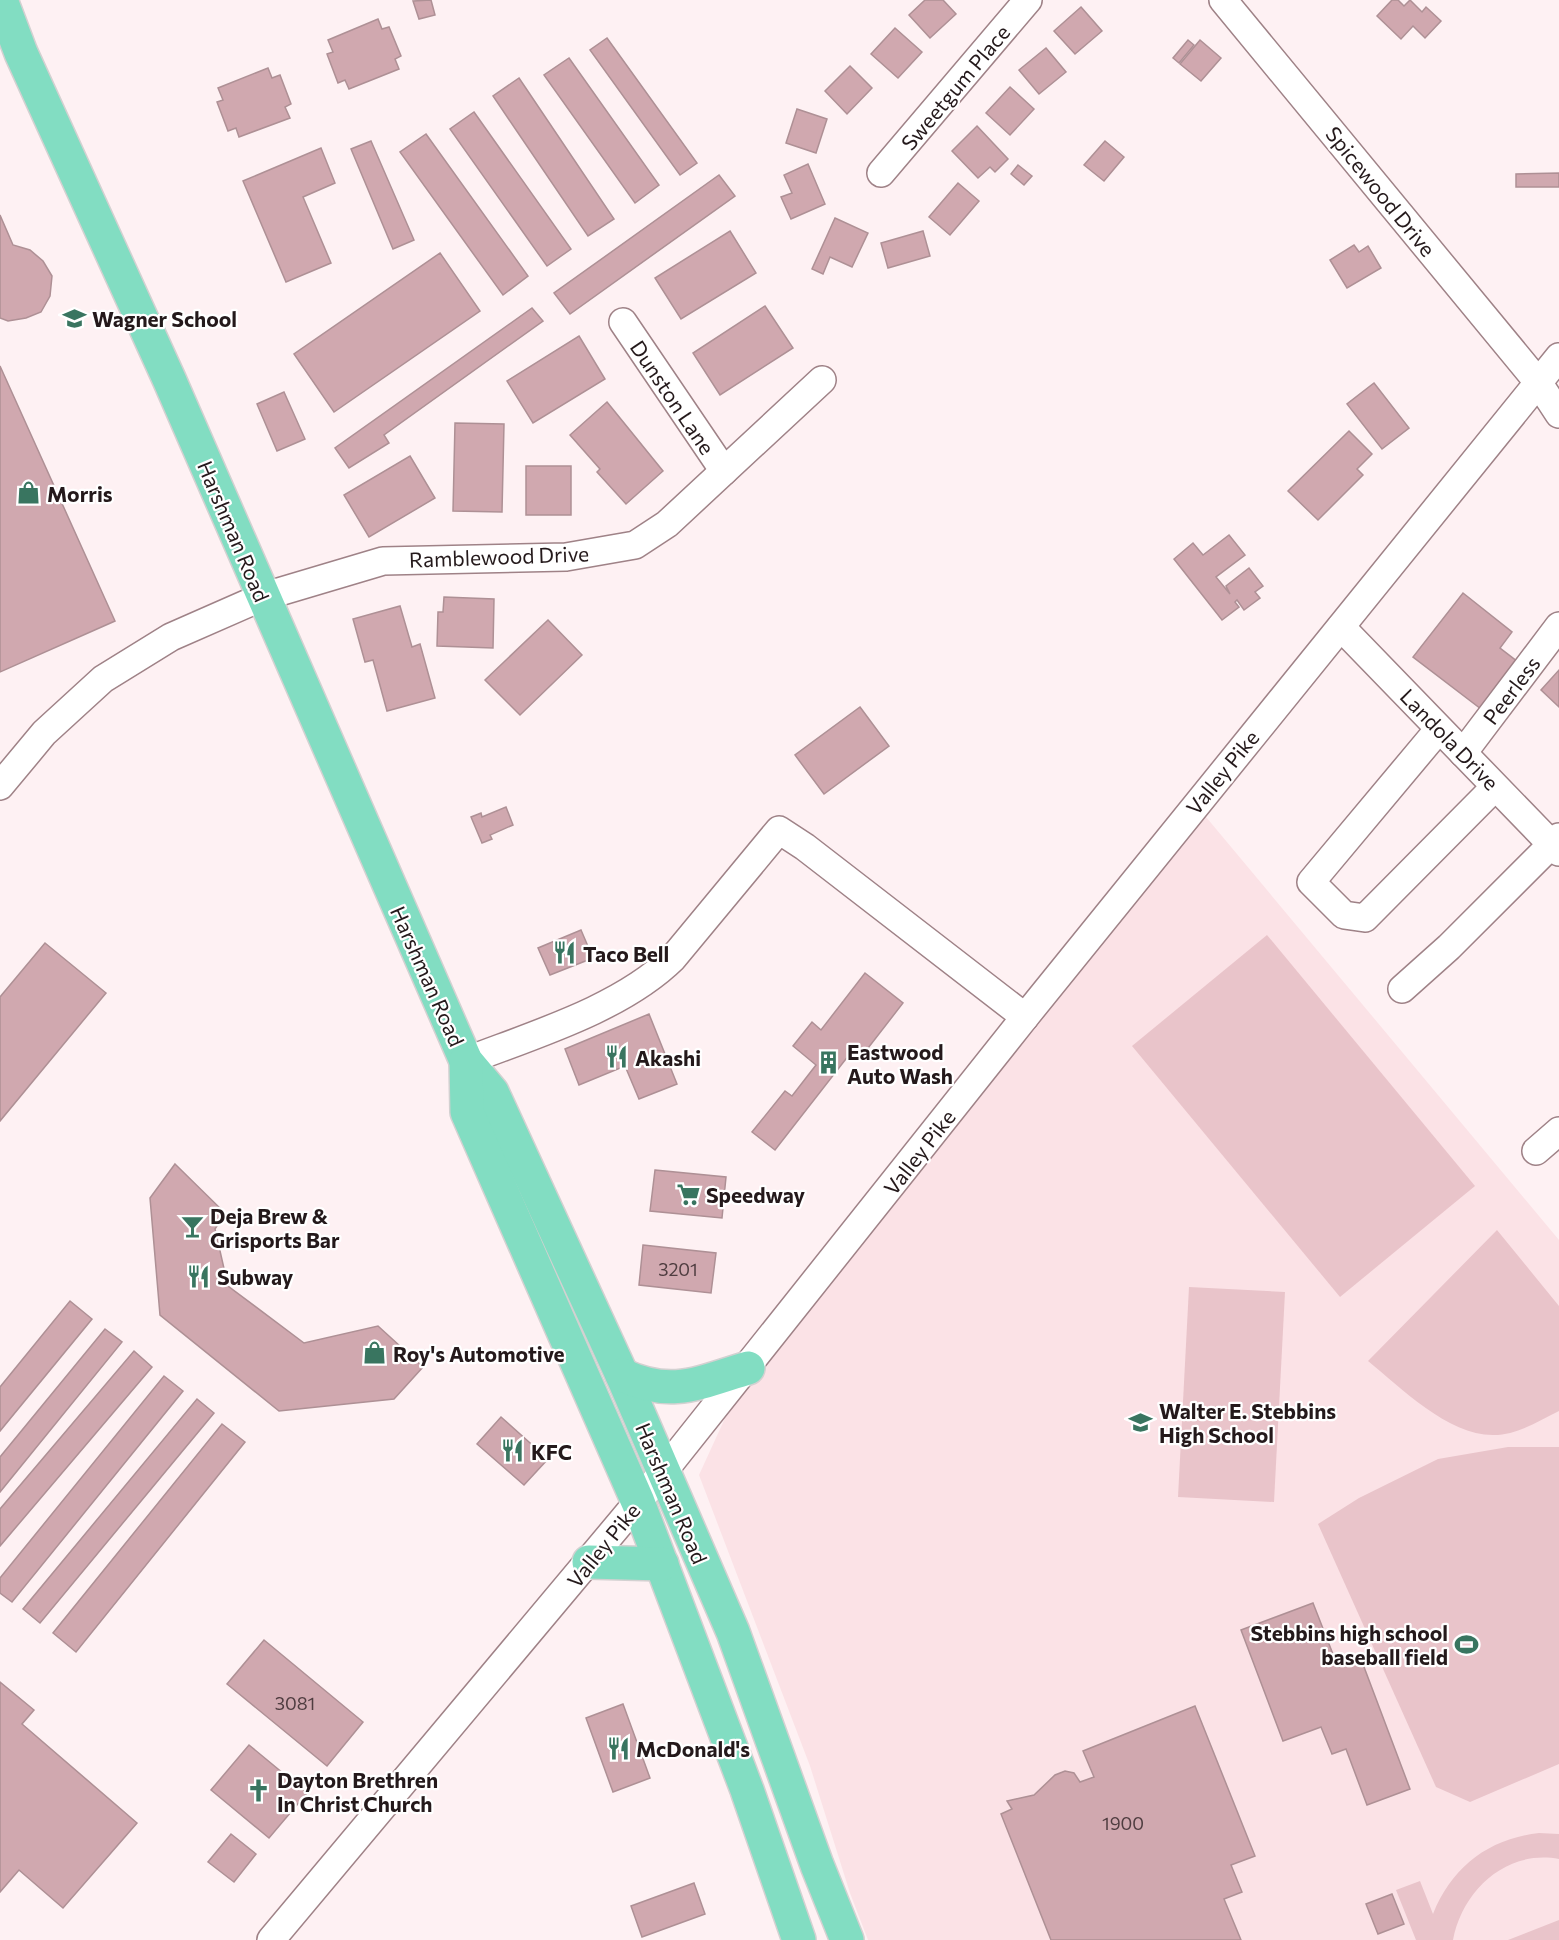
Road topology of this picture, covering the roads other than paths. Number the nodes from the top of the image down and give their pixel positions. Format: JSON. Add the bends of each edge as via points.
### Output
{"nodes":[{"id":1,"x":1,"y":0,"type":"edge"},
{"id":2,"x":1028,"y":0,"type":"edge"},
{"id":3,"x":1223,"y":0,"type":"edge"},
{"id":4,"x":11,"y":56,"type":"edge"},
{"id":5,"x":881,"y":173,"type":"dead end"},
{"id":6,"x":623,"y":322,"type":"dead end"},
{"id":7,"x":1559,"y":357,"type":"edge"},
{"id":8,"x":822,"y":380,"type":"dead end"},
{"id":9,"x":1538,"y":382,"type":"junction"},
{"id":10,"x":1559,"y":414,"type":"edge"},
{"id":11,"x":724,"y":471,"type":"junction"},
{"id":12,"x":262,"y":597,"type":"junction"},
{"id":13,"x":1559,"y":626,"type":"edge"},
{"id":14,"x":1341,"y":627,"type":"junction"},
{"id":15,"x":1439,"y":729,"type":"junction"},
{"id":16,"x":1462,"y":753,"type":"junction"},
{"id":17,"x":0,"y":786,"type":"edge"},
{"id":18,"x":1495,"y":787,"type":"junction"},
{"id":19,"x":1557,"y":844,"type":"edge"},
{"id":20,"x":1402,"y":989,"type":"dead end"},
{"id":21,"x":1025,"y":1017,"type":"junction"},
{"id":22,"x":466,"y":1061,"type":"junction"},
{"id":23,"x":1559,"y":1131,"type":"edge"},
{"id":24,"x":1536,"y":1151,"type":"dead end"},
{"id":25,"x":748,"y":1368,"type":"junction"},
{"id":26,"x":622,"y":1375,"type":"junction"},
{"id":27,"x":663,"y":1472,"type":"junction"},
{"id":28,"x":638,"y":1502,"type":"junction"},
{"id":29,"x":590,"y":1562,"type":"junction"},
{"id":30,"x":662,"y":1564,"type":"junction"},
{"id":31,"x":271,"y":1940,"type":"edge"},
{"id":32,"x":799,"y":1940,"type":"edge"},
{"id":33,"x":847,"y":1940,"type":"edge"}],
"edges":[{"from":1,"to":4,"type":"main road","name":"Harshman Road"},
{"from":2,"to":5,"type":"street","name":"Sweetgum Place"},
{"from":3,"to":9,"type":"street","name":"Spicewood Drive"},
{"from":4,"to":12,"type":"main road","name":"Harshman Road","via":[[168,379]]},
{"from":6,"to":11,"type":"street","name":"Dunston Lane"},
{"from":7,"to":9,"type":"street","name":"Valley Pike"},
{"from":8,"to":11,"type":"street","name":"Ramblewood Drive"},
{"from":9,"to":10,"type":"street","name":"Spicewood Drive"},
{"from":9,"to":14,"type":"street","name":"Valley Pike"},
{"from":11,"to":12,"type":"street","name":"Ramblewood Drive","via":[[667,524],[635,545],[566,557],[383,561]]},
{"from":12,"to":17,"type":"street","name":"Ramblewood Drive","via":[[171,637],[103,679],[44,733]]},
{"from":12,"to":22,"type":"main road","name":"Harshman Road"},
{"from":13,"to":16,"type":"street","name":"Peerless"},
{"from":14,"to":15,"type":"street","name":"Landola Drive"},
{"from":14,"to":21,"type":"street","name":"Valley Pike"},
{"from":15,"to":16,"type":"street","name":"Landola Drive"},
{"from":15,"to":18,"type":"street","via":[[1311,882],[1344,915],[1365,918]]},
{"from":16,"to":18,"type":"street","name":"Landola Drive"},
{"from":18,"to":19,"type":"street","name":"Landola Drive"},
{"from":19,"to":20,"type":"street"},
{"from":21,"to":22,"type":"street","via":[[778,830],[655,976],[627,995]]},
{"from":21,"to":25,"type":"street","name":"Valley Pike"},
{"from":22,"to":26,"type":"main road","name":"Harshman Road","via":[[492,1092]]},
{"from":22,"to":28,"type":"main road","name":"Harshman Road","via":[[467,1112]]},
{"from":23,"to":24,"type":"street"},
{"from":25,"to":26,"type":"main road","via":[[681,1388],[640,1383]]},
{"from":25,"to":27,"type":"street","name":"Valley Pike"},
{"from":26,"to":27,"type":"main road","name":"Harshman Road"},
{"from":27,"to":28,"type":"street","name":"Valley Pike"},
{"from":27,"to":33,"type":"main road","name":"Harshman Road","via":[[733,1632]]},
{"from":28,"to":29,"type":"street","name":"Valley Pike"},
{"from":28,"to":30,"type":"main road","name":"Harshman Road"},
{"from":29,"to":30,"type":"main road"},
{"from":29,"to":31,"type":"street","name":"Valley Pike"},
{"from":30,"to":32,"type":"main road","name":"Harshman Road"}]}
